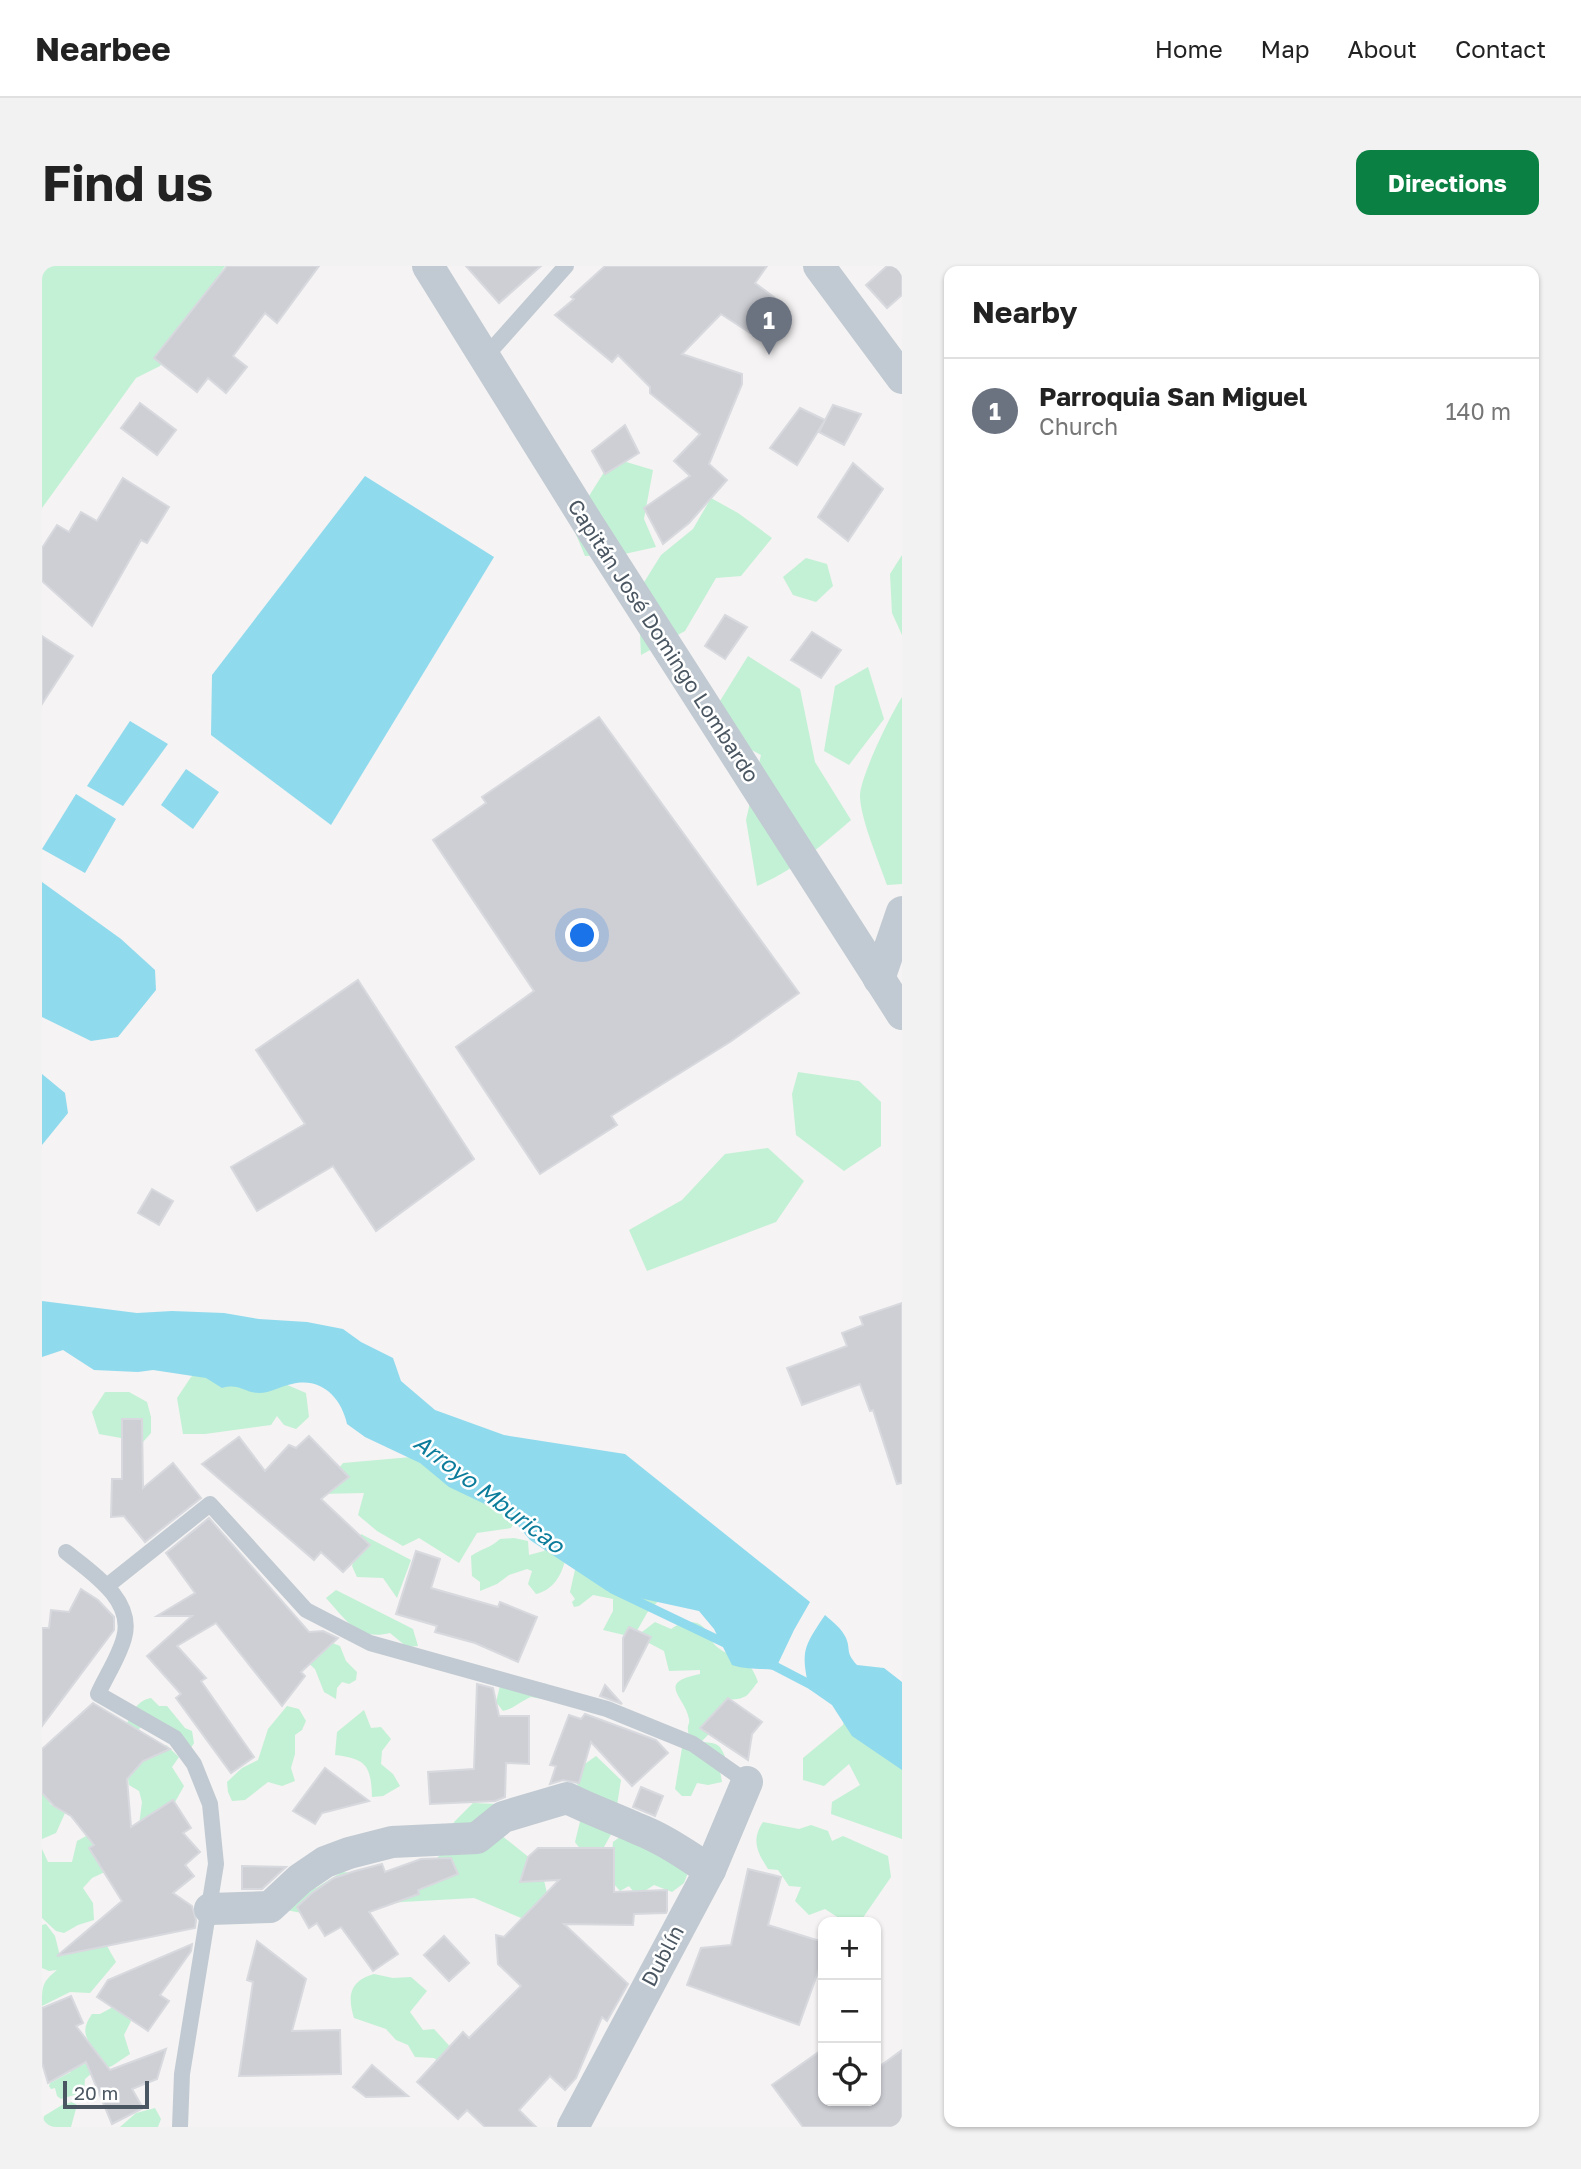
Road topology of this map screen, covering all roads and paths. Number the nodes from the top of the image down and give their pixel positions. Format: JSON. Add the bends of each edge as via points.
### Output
{"nodes":[{"id":1,"x":428,"y":266,"type":"edge"},
{"id":2,"x":566,"y":266,"type":"edge"},
{"id":3,"x":819,"y":266,"type":"edge"},
{"id":4,"x":485,"y":357,"type":"junction"},
{"id":5,"x":902,"y":378,"type":"edge"},
{"id":6,"x":902,"y":912,"type":"edge"},
{"id":7,"x":879,"y":979,"type":"junction"},
{"id":8,"x":902,"y":1014,"type":"edge"},
{"id":9,"x":66,"y":1552,"type":"dead end"},
{"id":10,"x":107,"y":1586,"type":"junction"},
{"id":11,"x":747,"y":1782,"type":"joint"},
{"id":12,"x":709,"y":1870,"type":"junction"},
{"id":13,"x":210,"y":1909,"type":"junction"},
{"id":14,"x":180,"y":2127,"type":"edge"},
{"id":15,"x":573,"y":2127,"type":"edge"}],
"edges":[{"from":1,"to":4,"type":"street","name":"Capitán José Domingo Lombardo"},
{"from":2,"to":4,"type":"lane"},
{"from":3,"to":5,"type":"street"},
{"from":4,"to":7,"type":"street","name":"Capitán José Domingo Lombardo"},
{"from":6,"to":7,"type":"street"},
{"from":7,"to":8,"type":"street","name":"Capitán José Domingo Lombardo"},
{"from":9,"to":10,"type":"lane"},
{"from":10,"to":11,"type":"lane","via":[[209,1504],[306,1610],[370,1643],[607,1709],[693,1744]]},
{"from":10,"to":13,"type":"lane","via":[[126,1618],[124,1638],[98,1694],[176,1738],[194,1764],[210,1804],[216,1864]]},
{"from":11,"to":12,"type":"street","name":"Dublín"},
{"from":12,"to":13,"type":"street","via":[[669,1844],[567,1798],[503,1817],[477,1838],[392,1842],[349,1853],[300,1879],[270,1907]]},
{"from":12,"to":15,"type":"street","name":"Dublín"},
{"from":13,"to":14,"type":"lane","via":[[182,2074]]}]}
